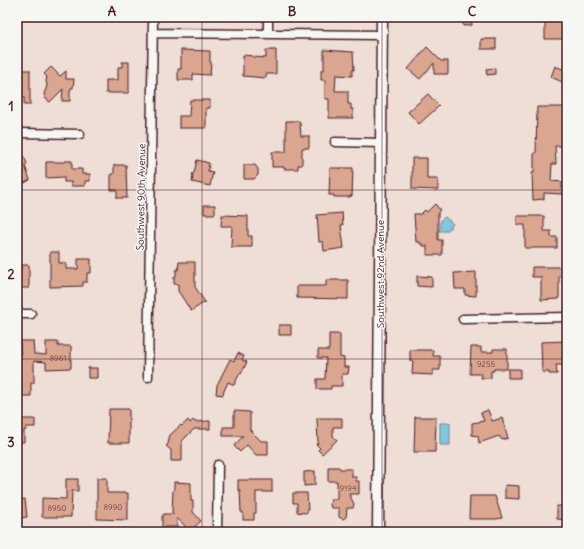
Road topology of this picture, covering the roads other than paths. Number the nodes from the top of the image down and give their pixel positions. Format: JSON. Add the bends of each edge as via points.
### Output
{"nodes":[{"id":1,"x":153,"y":17,"type":"edge"},
{"id":2,"x":268,"y":17,"type":"edge"},
{"id":3,"x":382,"y":17,"type":"edge"},
{"id":4,"x":153,"y":33,"type":"junction"},
{"id":5,"x":268,"y":34,"type":"junction"},
{"id":6,"x":382,"y":35,"type":"junction"},
{"id":7,"x":17,"y":133,"type":"edge"},
{"id":8,"x":80,"y":134,"type":"dead end"},
{"id":9,"x":335,"y":142,"type":"dead end"},
{"id":10,"x":381,"y":143,"type":"junction"},
{"id":11,"x":17,"y":314,"type":"edge"},
{"id":12,"x":30,"y":314,"type":"dead end"},
{"id":13,"x":567,"y":317,"type":"edge"},
{"id":14,"x":463,"y":320,"type":"dead end"},
{"id":15,"x":148,"y":377,"type":"dead end"},
{"id":16,"x":218,"y":465,"type":"dead end"},
{"id":17,"x":217,"y":532,"type":"edge"},
{"id":18,"x":378,"y":532,"type":"edge"}],
"edges":[{"from":1,"to":4,"type":"street","name":"Southwest 90th Avenue"},
{"from":2,"to":5,"type":"street"},
{"from":3,"to":6,"type":"street","name":"Southwest 92nd Avenue"},
{"from":4,"to":5,"type":"street"},
{"from":4,"to":15,"type":"street","name":"Southwest 90th Avenue"},
{"from":5,"to":6,"type":"street"},
{"from":6,"to":10,"type":"street","name":"Southwest 92nd Avenue"},
{"from":7,"to":8,"type":"street"},
{"from":9,"to":10,"type":"street"},
{"from":10,"to":18,"type":"street","name":"Southwest 92nd Avenue"},
{"from":11,"to":12,"type":"street"},
{"from":13,"to":14,"type":"street"},
{"from":16,"to":17,"type":"street"}]}
